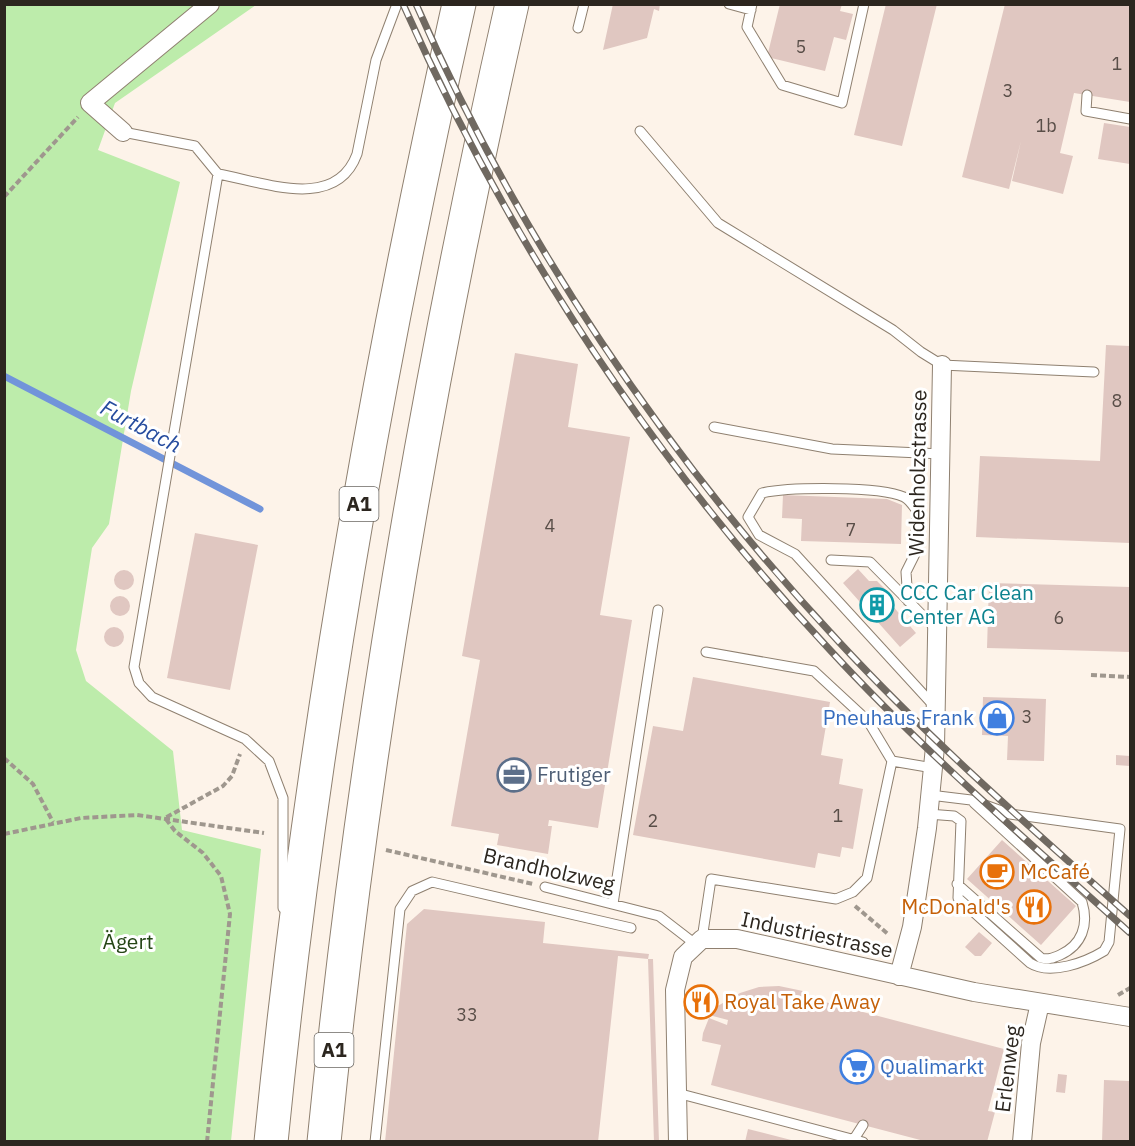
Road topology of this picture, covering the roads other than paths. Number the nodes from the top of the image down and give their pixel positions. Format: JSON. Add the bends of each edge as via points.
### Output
{"nodes":[{"id":1,"x":210,"y":4,"type":"edge"},
{"id":2,"x":397,"y":4,"type":"edge"},
{"id":3,"x":459,"y":4,"type":"edge"},
{"id":4,"x":512,"y":4,"type":"edge"},
{"id":5,"x":584,"y":4,"type":"edge"},
{"id":6,"x":729,"y":4,"type":"edge"},
{"id":7,"x":864,"y":4,"type":"edge"},
{"id":8,"x":752,"y":7,"type":"edge"},
{"id":9,"x":578,"y":28,"type":"dead end"},
{"id":10,"x":1087,"y":95,"type":"dead end"},
{"id":11,"x":1131,"y":119,"type":"edge"},
{"id":12,"x":640,"y":131,"type":"dead end"},
{"id":13,"x":123,"y":132,"type":"joint"},
{"id":14,"x":218,"y":174,"type":"junction"},
{"id":15,"x":942,"y":364,"type":"junction"},
{"id":16,"x":1094,"y":372,"type":"dead end"},
{"id":17,"x":714,"y":427,"type":"dead end"},
{"id":18,"x":942,"y":454,"type":"junction"},
{"id":19,"x":831,"y":560,"type":"dead end"},
{"id":20,"x":908,"y":602,"type":"junction"},
{"id":21,"x":658,"y":610,"type":"dead end"},
{"id":22,"x":936,"y":629,"type":"junction"},
{"id":23,"x":706,"y":652,"type":"dead end"},
{"id":24,"x":937,"y":708,"type":"junction"},
{"id":25,"x":892,"y":761,"type":"junction"},
{"id":26,"x":933,"y":768,"type":"junction"},
{"id":27,"x":930,"y":795,"type":"junction"},
{"id":28,"x":971,"y":800,"type":"junction"},
{"id":29,"x":928,"y":813,"type":"junction"},
{"id":30,"x":957,"y":884,"type":"junction"},
{"id":31,"x":546,"y":887,"type":"road end"},
{"id":32,"x":613,"y":904,"type":"junction"},
{"id":33,"x":283,"y":913,"type":"dead end"},
{"id":34,"x":631,"y":928,"type":"dead end"},
{"id":35,"x":284,"y":937,"type":"dead end"},
{"id":36,"x":698,"y":941,"type":"junction"},
{"id":37,"x":899,"y":976,"type":"junction"},
{"id":38,"x":1040,"y":1003,"type":"junction"},
{"id":39,"x":286,"y":1008,"type":"junction"},
{"id":40,"x":1131,"y":1017,"type":"edge"},
{"id":41,"x":677,"y":1093,"type":"junction"},
{"id":42,"x":863,"y":1125,"type":"dead end"},
{"id":43,"x":859,"y":1140,"type":"edge"},
{"id":44,"x":271,"y":1142,"type":"edge"},
{"id":45,"x":324,"y":1142,"type":"edge"},
{"id":46,"x":375,"y":1142,"type":"edge"},
{"id":47,"x":678,"y":1142,"type":"edge"},
{"id":48,"x":1023,"y":1142,"type":"edge"}],
"edges":[{"from":1,"to":13,"type":"street","via":[[90,104]]},
{"from":2,"to":14,"type":"lane","via":[[376,60],[357,154],[341,180],[324,188],[306,190]]},
{"from":3,"to":39,"type":"highway","number":"A1","via":[[406,255],[355,530],[316,776]]},
{"from":4,"to":45,"type":"highway","number":"A1","via":[[450,297],[404,550],[352,900]]},
{"from":5,"to":9,"type":"lane"},
{"from":6,"to":8,"type":"lane"},
{"from":7,"to":8,"type":"lane","via":[[842,102],[782,85],[747,27]]},
{"from":10,"to":11,"type":"lane","via":[[1086,111]]},
{"from":12,"to":15,"type":"lane","via":[[718,223]]},
{"from":13,"to":14,"type":"lane","via":[[195,146]]},
{"from":14,"to":33,"type":"lane","via":[[134,667],[139,683],[152,697],[245,739],[273,767],[283,798]]},
{"from":15,"to":16,"type":"lane"},
{"from":15,"to":18,"type":"street","name":"Widenholzstrasse"},
{"from":17,"to":18,"type":"lane","via":[[832,449]]},
{"from":18,"to":22,"type":"street","name":"Widenholzstrasse"},
{"from":19,"to":20,"type":"lane","via":[[870,562]]},
{"from":20,"to":22,"type":"lane"},
{"from":20,"to":24,"type":"lane","via":[[906,572],[915,554],[917,511],[907,498],[887,492],[780,489],[762,493],[748,517],[759,535],[795,554]]},
{"from":21,"to":32,"type":"lane"},
{"from":22,"to":24,"type":"street","name":"Widenholzstrasse"},
{"from":23,"to":25,"type":"lane","via":[[814,670],[868,721]]},
{"from":24,"to":26,"type":"street","name":"Widenholzstrasse"},
{"from":25,"to":26,"type":"lane"},
{"from":25,"to":36,"type":"lane","via":[[867,878],[853,892],[836,899],[711,879]]},
{"from":26,"to":27,"type":"street","name":"Widenholzstrasse"},
{"from":27,"to":28,"type":"lane"},
{"from":27,"to":29,"type":"street","name":"Widenholzstrasse"},
{"from":28,"to":30,"type":"lane","via":[[1079,899],[1084,910],[1081,938],[1070,951],[1041,958]]},
{"from":28,"to":30,"type":"lane","via":[[1010,814],[1120,829],[1107,947],[1057,968],[1041,969],[963,905],[957,895]]},
{"from":29,"to":30,"type":"lane","via":[[954,816],[961,821]]},
{"from":29,"to":37,"type":"street","name":"Widenholzstrasse","via":[[912,927]]},
{"from":31,"to":32,"type":"lane","name":"Brandholzweg"},
{"from":32,"to":36,"type":"lane","name":"Brandholzweg","via":[[659,916]]},
{"from":34,"to":46,"type":"lane","via":[[432,882],[412,891],[400,909]]},
{"from":35,"to":39,"type":"lane"},
{"from":36,"to":37,"type":"street","name":"Industriestrasse","via":[[737,939]]},
{"from":36,"to":41,"type":"street","via":[[683,957],[675,990]]},
{"from":37,"to":38,"type":"street","name":"Industriestrasse"},
{"from":38,"to":40,"type":"street","name":"Industriestrasse"},
{"from":38,"to":48,"type":"street","name":"Erlenweg","via":[[1031,1043]]},
{"from":39,"to":44,"type":"highway","number":"A1"},
{"from":41,"to":43,"type":"lane"},
{"from":41,"to":47,"type":"street"},
{"from":42,"to":43,"type":"lane"}]}
